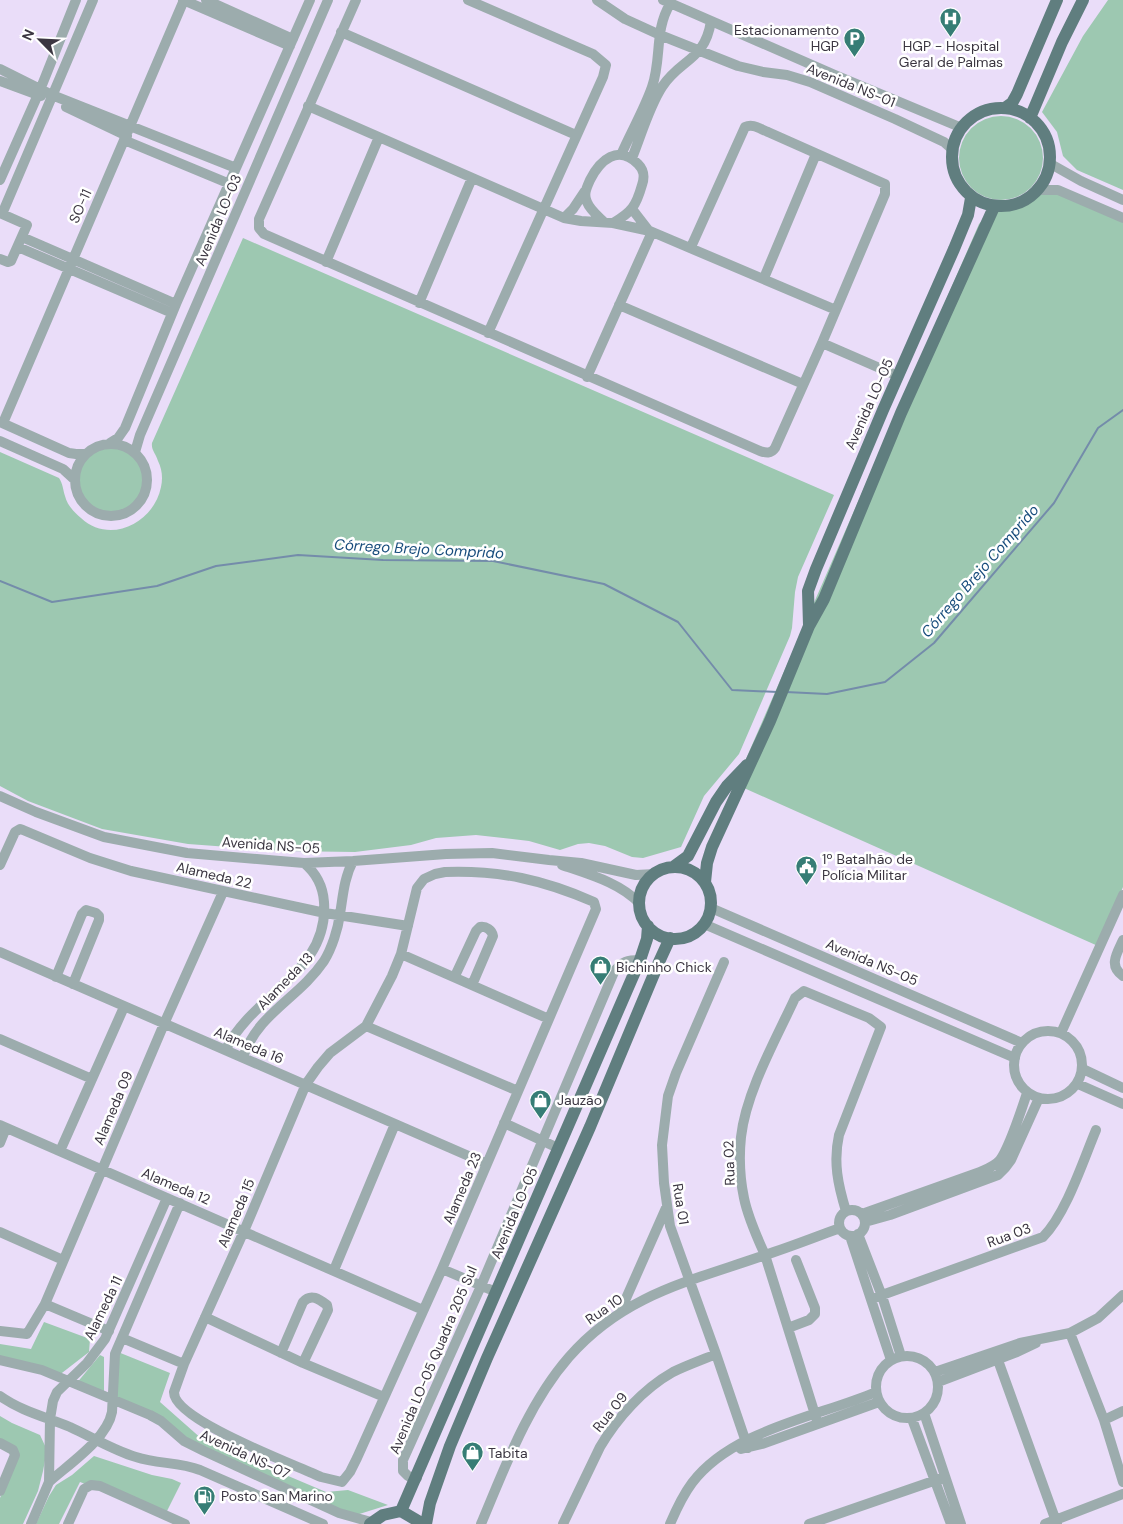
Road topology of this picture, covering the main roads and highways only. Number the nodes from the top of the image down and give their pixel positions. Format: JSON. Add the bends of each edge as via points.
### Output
{"nodes":[{"id":1,"x":1057,"y":0,"type":"edge"},
{"id":2,"x":1083,"y":0,"type":"edge"},
{"id":3,"x":1005,"y":108,"type":"junction"},
{"id":4,"x":1030,"y":118,"type":"junction"},
{"id":5,"x":971,"y":198,"type":"junction"},
{"id":6,"x":994,"y":207,"type":"junction"},
{"id":7,"x":809,"y":626,"type":"junction"},
{"id":8,"x":749,"y":763,"type":"junction"},
{"id":9,"x":673,"y":867,"type":"junction"},
{"id":10,"x":704,"y":882,"type":"junction"},
{"id":11,"x":648,"y":926,"type":"junction"},
{"id":12,"x":670,"y":938,"type":"junction"},
{"id":13,"x":401,"y":1511,"type":"junction"},
{"id":14,"x":371,"y":1523,"type":"edge"},
{"id":15,"x":424,"y":1524,"type":"edge"}],
"edges":[{"from":1,"to":3,"type":"main road","via":[[1017,94]]},
{"from":2,"to":4,"type":"main road"},
{"from":3,"to":4,"type":"main road"},
{"from":3,"to":5,"type":"main road","via":[[975,114],[954,140],[954,170],[963,191]]},
{"from":4,"to":6,"type":"main road","via":[[1040,127],[1049,148],[1045,177],[1037,190],[1017,204]]},
{"from":5,"to":6,"type":"main road"},
{"from":5,"to":7,"type":"main road","name":"Avenida LO-05","via":[[968,216],[816,569],[808,591]]},
{"from":6,"to":7,"type":"main road","name":"Avenida LO-05","via":[[901,413],[824,599]]},
{"from":7,"to":8,"type":"main road","name":"Avenida LO-05"},
{"from":8,"to":9,"type":"main road","name":"Avenida LO-05","via":[[716,802],[688,856]]},
{"from":8,"to":10,"type":"main road","name":"Avenida LO-05","via":[[712,847]]},
{"from":9,"to":10,"type":"main road","via":[[696,873]]},
{"from":9,"to":11,"type":"main road","via":[[655,874],[642,892],[642,916]]},
{"from":10,"to":12,"type":"main road","via":[[710,894],[711,908],[704,924],[688,937]]},
{"from":11,"to":12,"type":"main road","via":[[657,934]]},
{"from":11,"to":13,"type":"main road","name":"Avenida LO-05","via":[[640,960]]},
{"from":12,"to":15,"type":"main road","via":[[457,1430]]},
{"from":13,"to":14,"type":"main road","via":[[383,1515]]},
{"from":13,"to":15,"type":"main road"}]}
